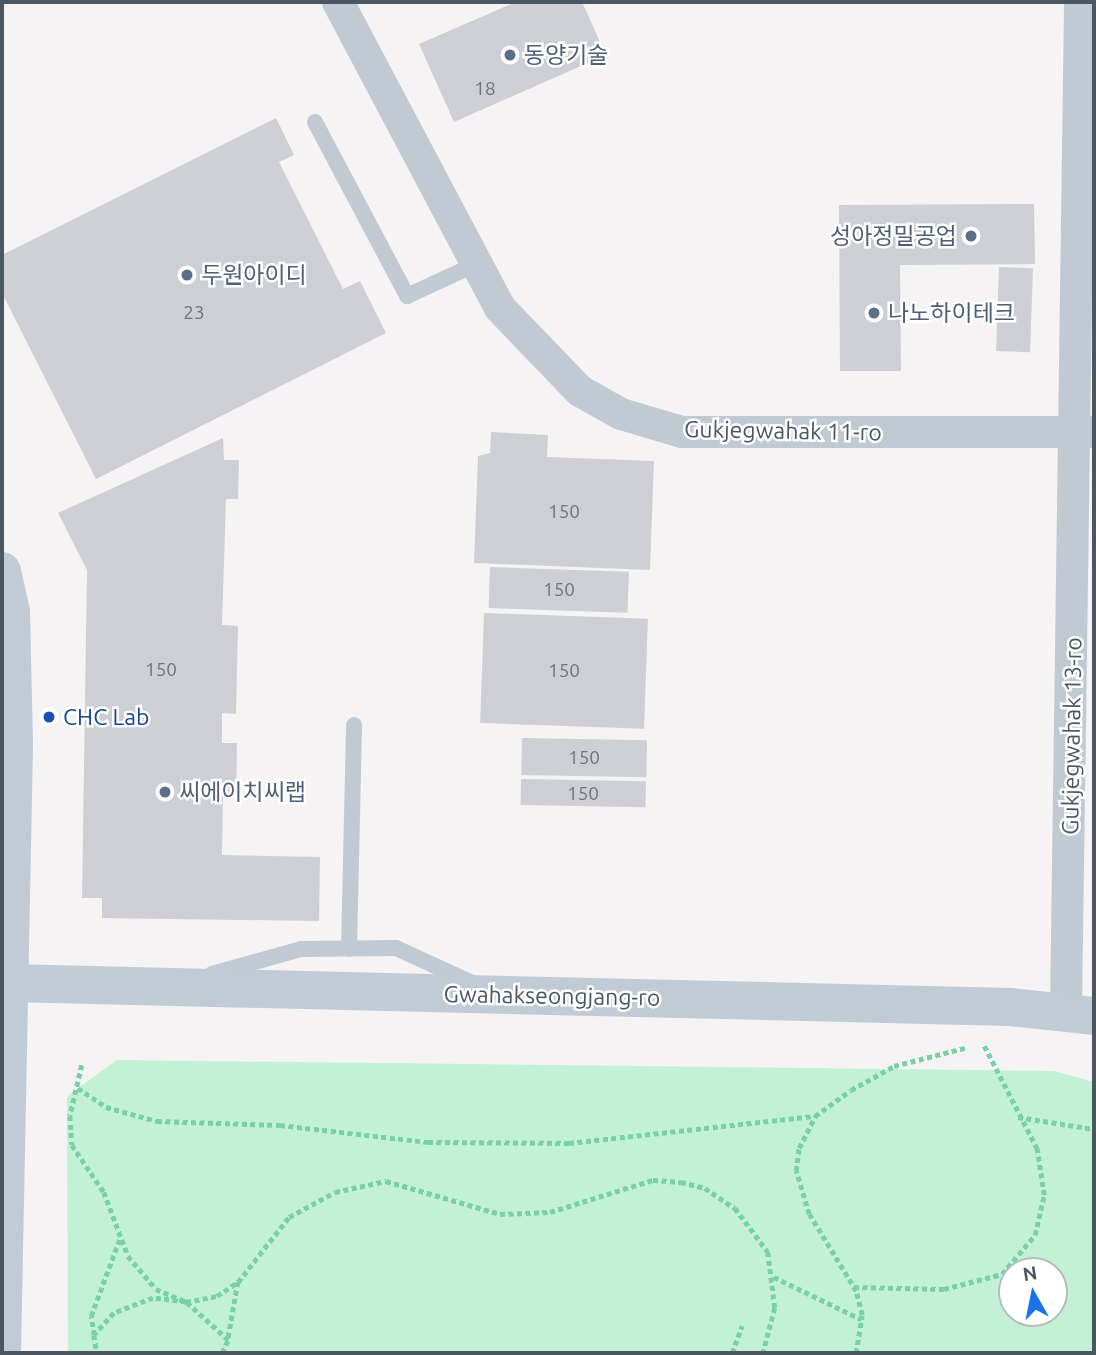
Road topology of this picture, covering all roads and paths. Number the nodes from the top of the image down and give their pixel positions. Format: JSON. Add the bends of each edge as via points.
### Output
{"nodes":[{"id":1,"x":338,"y":2,"type":"edge"},
{"id":2,"x":1080,"y":2,"type":"edge"},
{"id":3,"x":315,"y":122,"type":"dead end"},
{"id":4,"x":474,"y":265,"type":"junction"},
{"id":5,"x":1086,"y":433,"type":"edge"},
{"id":6,"x":2,"y":570,"type":"edge"},
{"id":7,"x":354,"y":725,"type":"dead end"},
{"id":8,"x":349,"y":949,"type":"junction"},
{"id":9,"x":9,"y":984,"type":"junction"},
{"id":10,"x":166,"y":987,"type":"junction"},
{"id":11,"x":500,"y":995,"type":"junction"},
{"id":12,"x":1080,"y":1013,"type":"edge"},
{"id":13,"x":984,"y":1046,"type":"dead end"},
{"id":14,"x":968,"y":1047,"type":"dead end"},
{"id":15,"x":82,"y":1065,"type":"dead end"},
{"id":16,"x":78,"y":1088,"type":"junction"},
{"id":17,"x":815,"y":1116,"type":"junction"},
{"id":18,"x":1018,"y":1117,"type":"junction"},
{"id":19,"x":1094,"y":1129,"type":"edge"},
{"id":20,"x":121,"y":1237,"type":"junction"},
{"id":21,"x":774,"y":1277,"type":"junction"},
{"id":22,"x":238,"y":1282,"type":"junction"},
{"id":23,"x":854,"y":1287,"type":"junction"},
{"id":24,"x":186,"y":1302,"type":"junction"},
{"id":25,"x":861,"y":1319,"type":"junction"},
{"id":26,"x":741,"y":1326,"type":"dead end"},
{"id":27,"x":94,"y":1335,"type":"junction"},
{"id":28,"x":228,"y":1340,"type":"junction"},
{"id":29,"x":2,"y":1353,"type":"edge"},
{"id":30,"x":97,"y":1353,"type":"edge"},
{"id":31,"x":222,"y":1353,"type":"edge"},
{"id":32,"x":732,"y":1353,"type":"edge"},
{"id":33,"x":763,"y":1353,"type":"edge"},
{"id":34,"x":856,"y":1353,"type":"edge"}],
"edges":[{"from":1,"to":4,"type":"street","name":"Gukjegwahak 11-ro"},
{"from":2,"to":5,"type":"street","name":"Gukjegwahak 13-ro"},
{"from":3,"to":4,"type":"lane","via":[[407,296]]},
{"from":4,"to":5,"type":"street","name":"Gukjegwahak 11-ro","via":[[535,351],[580,391],[621,414],[682,432]]},
{"from":5,"to":12,"type":"street","name":"Gukjegwahak 13-ro"},
{"from":6,"to":9,"type":"street","via":[[11,612]]},
{"from":7,"to":8,"type":"lane"},
{"from":8,"to":10,"type":"lane","via":[[301,949]]},
{"from":8,"to":11,"type":"lane","via":[[396,948]]},
{"from":9,"to":10,"type":"street","name":"Gwahakseongjang-ro"},
{"from":9,"to":29,"type":"street"},
{"from":10,"to":11,"type":"street","name":"Gwahakseongjang-ro"},
{"from":11,"to":12,"type":"street","name":"Gwahakseongjang-ro"},
{"from":13,"to":18,"type":"path"},
{"from":14,"to":17,"type":"path","via":[[894,1066]]},
{"from":15,"to":16,"type":"path"},
{"from":16,"to":17,"type":"path","via":[[106,1107],[157,1121],[280,1125],[428,1142],[569,1143]]},
{"from":16,"to":20,"type":"path","via":[[70,1116],[72,1145],[104,1192]]},
{"from":17,"to":23,"type":"path","via":[[796,1171],[808,1214]]},
{"from":18,"to":19,"type":"path"},
{"from":18,"to":23,"type":"path","via":[[1037,1149],[1044,1195],[1035,1235],[1002,1274],[943,1289]]},
{"from":20,"to":24,"type":"path","via":[[156,1289]]},
{"from":20,"to":27,"type":"path","via":[[91,1316]]},
{"from":21,"to":22,"type":"path","via":[[756,1230],[705,1188],[653,1180],[550,1212],[500,1214],[386,1181],[335,1192],[289,1217]]},
{"from":21,"to":25,"type":"path"},
{"from":21,"to":33,"type":"path","via":[[775,1308]]},
{"from":22,"to":24,"type":"path","via":[[217,1296]]},
{"from":22,"to":28,"type":"path"},
{"from":23,"to":25,"type":"path"},
{"from":24,"to":27,"type":"path","via":[[153,1298],[114,1313]]},
{"from":24,"to":28,"type":"path"},
{"from":25,"to":34,"type":"path"},
{"from":26,"to":32,"type":"path"},
{"from":27,"to":30,"type":"path"},
{"from":28,"to":31,"type":"path"}]}
